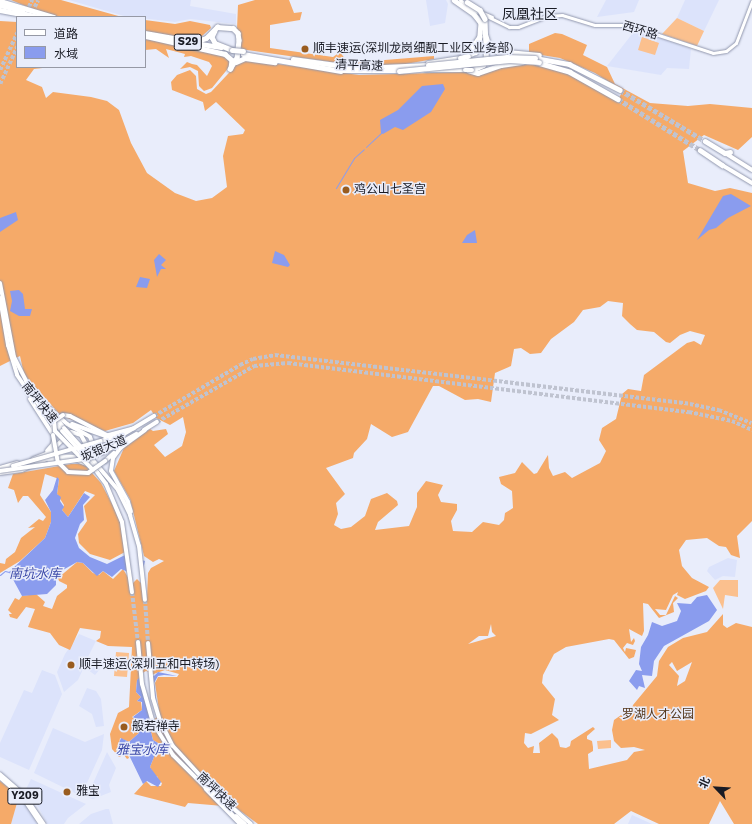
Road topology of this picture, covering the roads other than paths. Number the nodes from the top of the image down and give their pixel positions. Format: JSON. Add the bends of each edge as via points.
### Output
{"nodes":[{"id":1,"x":454,"y":0,"type":"edge"},
{"id":2,"x":457,"y":0,"type":"edge"},
{"id":3,"x":460,"y":0,"type":"edge"},
{"id":4,"x":751,"y":0,"type":"edge"},
{"id":5,"x":0,"y":1,"type":"edge"},
{"id":6,"x":465,"y":1,"type":"edge"},
{"id":7,"x":0,"y":7,"type":"edge"},
{"id":8,"x":24,"y":16,"type":"edge"},
{"id":9,"x":35,"y":16,"type":"edge"},
{"id":10,"x":41,"y":16,"type":"edge"},
{"id":11,"x":51,"y":16,"type":"edge"},
{"id":12,"x":483,"y":32,"type":"junction"},
{"id":13,"x":146,"y":35,"type":"edge"},
{"id":14,"x":146,"y":35,"type":"edge"},
{"id":15,"x":146,"y":35,"type":"edge"},
{"id":16,"x":170,"y":38,"type":"junction"},
{"id":17,"x":232,"y":51,"type":"junction"},
{"id":18,"x":243,"y":53,"type":"junction"},
{"id":19,"x":486,"y":56,"type":"dead end"},
{"id":20,"x":464,"y":60,"type":"dead end"},
{"id":21,"x":539,"y":62,"type":"junction"},
{"id":22,"x":563,"y":62,"type":"junction"},
{"id":23,"x":302,"y":64,"type":"junction"},
{"id":24,"x":484,"y":65,"type":"dead end"},
{"id":25,"x":232,"y":68,"type":"junction"},
{"id":26,"x":465,"y":68,"type":"junction"},
{"id":27,"x":400,"y":69,"type":"junction"},
{"id":28,"x":620,"y":90,"type":"tunnel mouth"},
{"id":29,"x":618,"y":99,"type":"tunnel mouth"},
{"id":30,"x":705,"y":142,"type":"tunnel mouth"},
{"id":31,"x":700,"y":150,"type":"tunnel mouth"},
{"id":32,"x":728,"y":152,"type":"joint"},
{"id":33,"x":722,"y":165,"type":"joint"},
{"id":34,"x":752,"y":170,"type":"edge"},
{"id":35,"x":752,"y":183,"type":"edge"},
{"id":36,"x":0,"y":284,"type":"edge"},
{"id":37,"x":0,"y":298,"type":"edge"},
{"id":38,"x":19,"y":374,"type":"junction"},
{"id":39,"x":20,"y":380,"type":"junction"},
{"id":40,"x":30,"y":399,"type":"junction"},
{"id":41,"x":42,"y":402,"type":"junction"},
{"id":42,"x":154,"y":416,"type":"tunnel mouth"},
{"id":43,"x":62,"y":417,"type":"junction"},
{"id":44,"x":157,"y":422,"type":"tunnel mouth"},
{"id":45,"x":134,"y":428,"type":"junction"},
{"id":46,"x":63,"y":429,"type":"junction"},
{"id":47,"x":145,"y":430,"type":"junction"},
{"id":48,"x":78,"y":433,"type":"junction"},
{"id":49,"x":92,"y":439,"type":"junction"},
{"id":50,"x":121,"y":447,"type":"junction"},
{"id":51,"x":41,"y":456,"type":"junction"},
{"id":52,"x":91,"y":459,"type":"junction"},
{"id":53,"x":35,"y":464,"type":"junction"},
{"id":54,"x":0,"y":468,"type":"edge"},
{"id":55,"x":93,"y":470,"type":"junction"},
{"id":56,"x":0,"y":472,"type":"edge"},
{"id":57,"x":118,"y":510,"type":"junction"},
{"id":58,"x":134,"y":524,"type":"junction"},
{"id":59,"x":132,"y":592,"type":"tunnel mouth"},
{"id":60,"x":145,"y":600,"type":"tunnel mouth"},
{"id":61,"x":138,"y":642,"type":"tunnel mouth"},
{"id":62,"x":148,"y":643,"type":"tunnel mouth"},
{"id":63,"x":181,"y":760,"type":"junction"},
{"id":64,"x":0,"y":774,"type":"edge"},
{"id":65,"x":0,"y":777,"type":"edge"},
{"id":66,"x":206,"y":788,"type":"junction"},
{"id":67,"x":234,"y":818,"type":"junction"},
{"id":68,"x":41,"y":824,"type":"edge"},
{"id":69,"x":44,"y":824,"type":"edge"},
{"id":70,"x":234,"y":824,"type":"edge"},
{"id":71,"x":241,"y":824,"type":"edge"},
{"id":72,"x":245,"y":824,"type":"edge"},
{"id":73,"x":251,"y":824,"type":"edge"}],
"edges":[{"from":1,"to":12,"type":"highway","via":[[477,17]]},
{"from":2,"to":4,"type":"main road","name":"西环路","via":[[509,27],[518,27],[543,17],[562,15],[595,25],[628,25],[713,54],[726,51],[736,43]]},
{"from":3,"to":4,"type":"main road","name":"西环路","via":[[509,26],[518,26],[545,14],[565,14],[595,24],[630,24],[713,52],[725,49],[737,39]]},
{"from":5,"to":11,"type":"highway"},
{"from":6,"to":12,"type":"highway","bridge":true,"via":[[480,10],[485,19]]},
{"from":7,"to":8,"type":"highway"},
{"from":7,"to":9,"type":"highway"},
{"from":7,"to":10,"type":"highway"},
{"from":12,"to":19,"type":"highway"},
{"from":12,"to":20,"type":"highway"},
{"from":12,"to":22,"type":"highway","via":[[493,49],[502,53],[544,56]]},
{"from":12,"to":27,"type":"highway","bridge":true,"via":[[478,49],[468,56]]},
{"from":13,"to":16,"type":"highway","name":"清平高速","number":"S29"},
{"from":14,"to":17,"type":"highway","name":"清平高速","number":"S29"},
{"from":15,"to":25,"type":"highway","via":[[225,54],[232,60]]},
{"from":16,"to":17,"type":"highway","name":"清平高速","number":"S29"},
{"from":16,"to":25,"type":"highway","via":[[197,41],[204,39],[217,27],[232,28],[238,33],[239,40]]},
{"from":17,"to":18,"type":"highway","name":"清平高速","number":"S29","bridge":true},
{"from":17,"to":25,"type":"highway","via":[[214,41],[212,35],[215,30],[229,29],[237,35],[236,58]]},
{"from":18,"to":23,"type":"highway","name":"清平高速","number":"S29"},
{"from":18,"to":27,"type":"highway","name":"清平高速","number":"S29","via":[[344,67]]},
{"from":21,"to":26,"type":"highway","via":[[506,64],[478,73]]},
{"from":21,"to":27,"type":"highway","name":"清平高速","number":"S29","bridge":true,"via":[[509,60]]},
{"from":21,"to":29,"type":"highway","name":"清平高速","number":"S29","via":[[570,72]]},
{"from":22,"to":27,"type":"highway","name":"清平高速","number":"S29","bridge":true,"via":[[507,57]]},
{"from":22,"to":28,"type":"highway","name":"清平高速","number":"S29"},
{"from":23,"to":25,"type":"highway","via":[[243,58]]},
{"from":23,"to":27,"type":"highway","name":"清平高速","number":"S29","via":[[341,71]]},
{"from":24,"to":26,"type":"highway","bridge":true,"via":[[472,70]]},
{"from":26,"to":27,"type":"highway","bridge":true},
{"from":30,"to":32,"type":"highway"},
{"from":31,"to":33,"type":"highway"},
{"from":32,"to":34,"type":"highway"},
{"from":33,"to":35,"type":"highway"},
{"from":36,"to":38,"type":"highway"},
{"from":37,"to":38,"type":"highway","via":[[8,346]]},
{"from":38,"to":39,"type":"highway","name":"南坪快速"},
{"from":38,"to":41,"type":"highway","name":"南坪快速"},
{"from":39,"to":40,"type":"highway"},
{"from":39,"to":46,"type":"highway","name":"南坪快速"},
{"from":40,"to":50,"type":"highway","bridge":true,"via":[[48,424],[53,435],[58,462],[68,472],[88,473]]},
{"from":40,"to":51,"type":"highway","via":[[49,420],[55,434],[52,446]]},
{"from":41,"to":43,"type":"highway"},
{"from":41,"to":46,"type":"highway","name":"南坪快速"},
{"from":42,"to":45,"type":"main road","name":"坂银大道"},
{"from":43,"to":45,"type":"highway","via":[[112,435]]},
{"from":43,"to":49,"type":"highway"},
{"from":43,"to":55,"type":"highway","bridge":true,"via":[[54,421],[55,431]]},
{"from":44,"to":47,"type":"main road","name":"坂银大道"},
{"from":45,"to":54,"type":"main road","name":"坂银大道","bridge":true,"via":[[101,441]]},
{"from":46,"to":52,"type":"highway","bridge":true},
{"from":47,"to":50,"type":"highway"},
{"from":47,"to":56,"type":"main road","name":"坂银大道","bridge":true,"via":[[104,452],[62,464]]},
{"from":48,"to":49,"type":"highway"},
{"from":48,"to":51,"type":"highway","via":[[68,433],[53,450]]},
{"from":48,"to":52,"type":"highway","bridge":true,"via":[[88,448]]},
{"from":49,"to":53,"type":"highway","via":[[93,450],[87,456],[57,456]]},
{"from":50,"to":58,"type":"highway","via":[[113,458],[111,470],[128,502]]},
{"from":51,"to":54,"type":"highway"},
{"from":52,"to":57,"type":"highway"},
{"from":52,"to":58,"type":"highway","via":[[112,482]]},
{"from":53,"to":55,"type":"highway","via":[[71,458]]},
{"from":53,"to":56,"type":"highway","via":[[22,470]]},
{"from":55,"to":57,"type":"highway"},
{"from":57,"to":59,"type":"highway"},
{"from":58,"to":60,"type":"highway"},
{"from":61,"to":63,"type":"highway","via":[[144,697],[156,728]]},
{"from":62,"to":63,"type":"highway","via":[[153,698],[162,725]]},
{"from":63,"to":66,"type":"highway","name":"南坪快速"},
{"from":63,"to":73,"type":"highway","name":"南坪快速"},
{"from":64,"to":69,"type":"main road","number":"Y209","via":[[25,796]]},
{"from":65,"to":68,"type":"main road","number":"Y209","via":[[23,797]]},
{"from":66,"to":67,"type":"highway"},
{"from":66,"to":72,"type":"highway","name":"南坪快速"},
{"from":67,"to":70,"type":"highway"},
{"from":67,"to":71,"type":"highway"}]}
